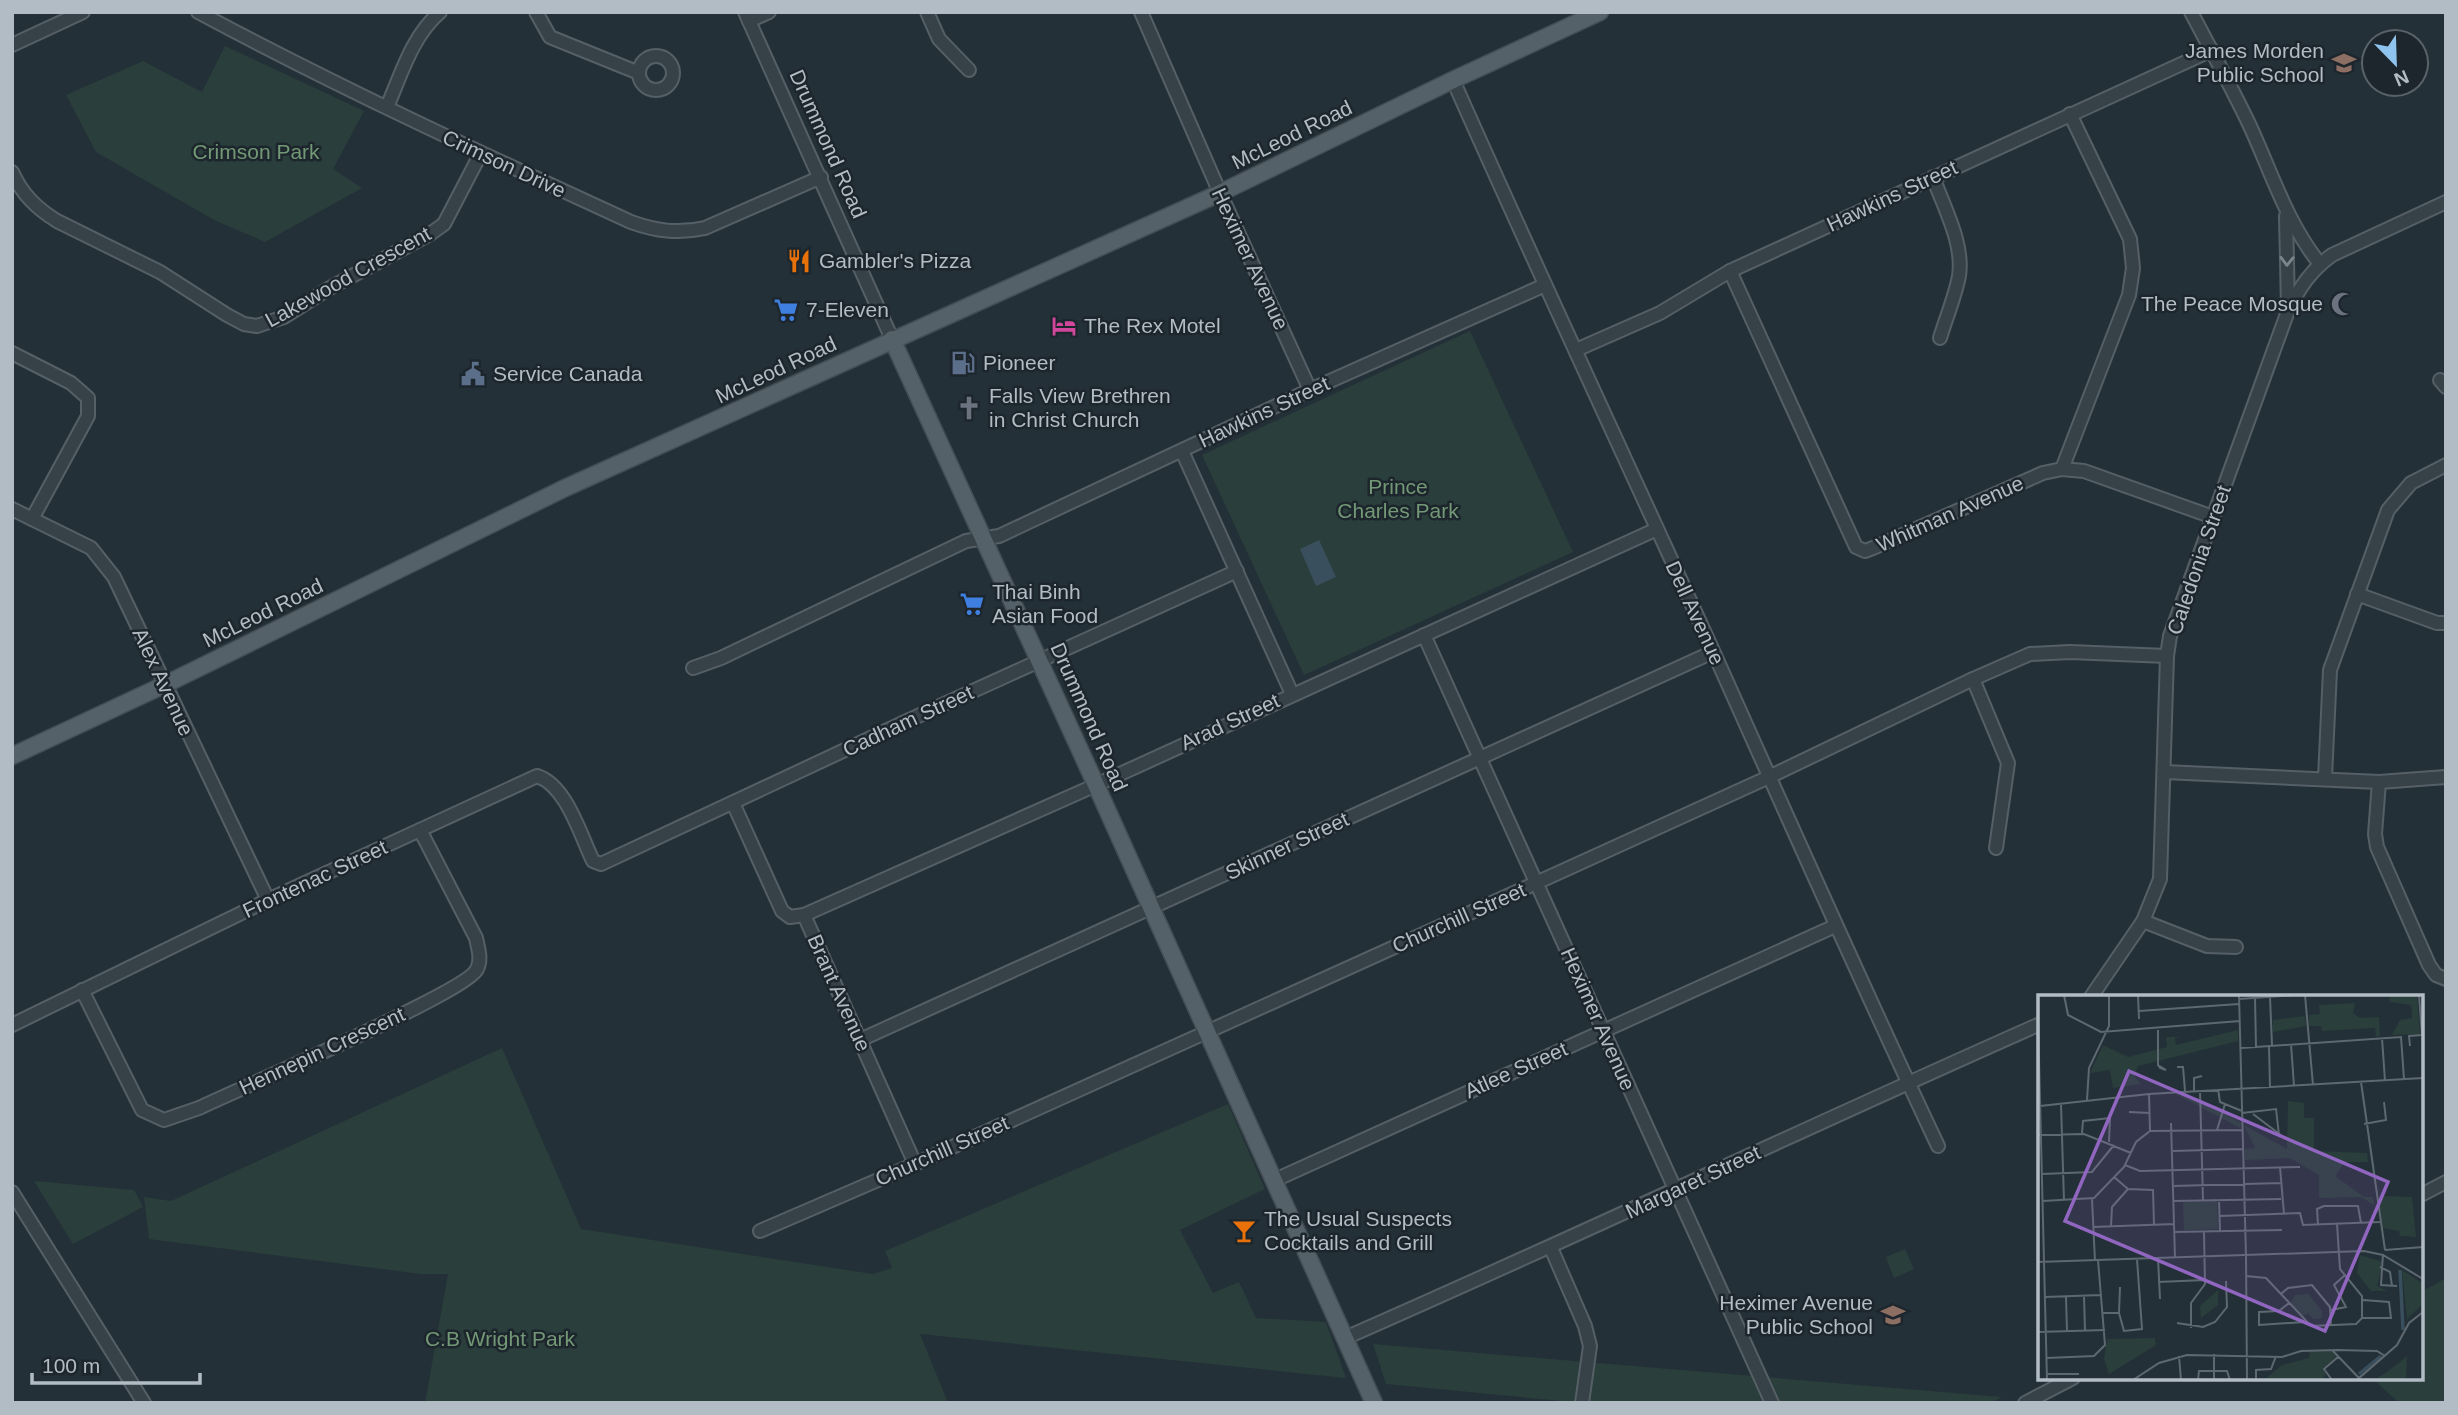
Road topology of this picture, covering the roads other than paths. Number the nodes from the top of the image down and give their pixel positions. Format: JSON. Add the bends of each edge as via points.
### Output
{"nodes":[{"id":1,"x":83,"y":12,"type":"edge"},
{"id":2,"x":198,"y":12,"type":"edge"},
{"id":3,"x":440,"y":12,"type":"edge"},
{"id":4,"x":536,"y":12,"type":"edge"},
{"id":5,"x":769,"y":12,"type":"edge"},
{"id":6,"x":927,"y":12,"type":"edge"},
{"id":7,"x":1141,"y":12,"type":"edge"},
{"id":8,"x":2191,"y":12,"type":"edge"},
{"id":9,"x":1593,"y":14,"type":"edge"},
{"id":10,"x":747,"y":17,"type":"edge"},
{"id":11,"x":12,"y":45,"type":"edge"},
{"id":12,"x":2212,"y":50,"type":"junction"},
{"id":13,"x":969,"y":69,"type":"dead end"},
{"id":14,"x":639,"y":73,"type":"dead end"},
{"id":15,"x":1453,"y":80,"type":"junction"},
{"id":16,"x":387,"y":107,"type":"junction"},
{"id":17,"x":2070,"y":114,"type":"junction"},
{"id":18,"x":481,"y":153,"type":"junction"},
{"id":19,"x":12,"y":172,"type":"edge"},
{"id":20,"x":821,"y":177,"type":"junction"},
{"id":21,"x":1933,"y":177,"type":"junction"},
{"id":22,"x":1220,"y":193,"type":"junction"},
{"id":23,"x":17,"y":194,"type":"edge"},
{"id":24,"x":2446,"y":202,"type":"edge"},
{"id":25,"x":2286,"y":211,"type":"junction"},
{"id":26,"x":2320,"y":264,"type":"junction"},
{"id":27,"x":1730,"y":271,"type":"junction"},
{"id":28,"x":1545,"y":285,"type":"junction"},
{"id":29,"x":2288,"y":310,"type":"junction"},
{"id":30,"x":1940,"y":338,"type":"dead end"},
{"id":31,"x":892,"y":339,"type":"junction"},
{"id":32,"x":1576,"y":350,"type":"junction"},
{"id":33,"x":12,"y":353,"type":"edge"},
{"id":34,"x":1310,"y":390,"type":"junction"},
{"id":35,"x":1181,"y":451,"type":"junction"},
{"id":36,"x":2446,"y":465,"type":"edge"},
{"id":37,"x":2062,"y":468,"type":"junction"},
{"id":38,"x":12,"y":509,"type":"edge"},
{"id":39,"x":2213,"y":517,"type":"junction"},
{"id":40,"x":32,"y":519,"type":"junction"},
{"id":41,"x":1657,"y":529,"type":"junction"},
{"id":42,"x":984,"y":539,"type":"junction"},
{"id":43,"x":1237,"y":571,"type":"junction"},
{"id":44,"x":2357,"y":594,"type":"junction"},
{"id":45,"x":2446,"y":623,"type":"edge"},
{"id":46,"x":1424,"y":635,"type":"junction"},
{"id":47,"x":1713,"y":652,"type":"junction"},
{"id":48,"x":2167,"y":656,"type":"junction"},
{"id":49,"x":1040,"y":660,"type":"junction"},
{"id":50,"x":693,"y":668,"type":"dead end"},
{"id":51,"x":1973,"y":679,"type":"junction"},
{"id":52,"x":164,"y":685,"type":"junction"},
{"id":53,"x":1292,"y":694,"type":"junction"},
{"id":54,"x":12,"y":757,"type":"edge"},
{"id":55,"x":1481,"y":757,"type":"junction"},
{"id":56,"x":2165,"y":772,"type":"junction"},
{"id":57,"x":1769,"y":777,"type":"junction"},
{"id":58,"x":2446,"y":777,"type":"edge"},
{"id":59,"x":2325,"y":778,"type":"junction"},
{"id":60,"x":2379,"y":782,"type":"junction"},
{"id":61,"x":1096,"y":785,"type":"junction"},
{"id":62,"x":733,"y":803,"type":"junction"},
{"id":63,"x":420,"y":830,"type":"junction"},
{"id":64,"x":587,"y":848,"type":"joint"},
{"id":65,"x":1996,"y":848,"type":"dead end"},
{"id":66,"x":1536,"y":883,"type":"junction"},
{"id":67,"x":268,"y":900,"type":"junction"},
{"id":68,"x":1151,"y":908,"type":"junction"},
{"id":69,"x":804,"y":915,"type":"junction"},
{"id":70,"x":2143,"y":921,"type":"junction"},
{"id":71,"x":1835,"y":926,"type":"junction"},
{"id":72,"x":2236,"y":947,"type":"dead end"},
{"id":73,"x":2446,"y":979,"type":"edge"},
{"id":74,"x":82,"y":990,"type":"junction"},
{"id":75,"x":2092,"y":995,"type":"edge"},
{"id":76,"x":12,"y":1025,"type":"edge"},
{"id":77,"x":2038,"y":1025,"type":"edge"},
{"id":78,"x":1604,"y":1030,"type":"junction"},
{"id":79,"x":1207,"y":1032,"type":"junction"},
{"id":80,"x":860,"y":1040,"type":"junction"},
{"id":81,"x":1908,"y":1082,"type":"junction"},
{"id":82,"x":1938,"y":1146,"type":"dead end"},
{"id":83,"x":915,"y":1164,"type":"junction"},
{"id":84,"x":1275,"y":1180,"type":"junction"},
{"id":85,"x":2446,"y":1182,"type":"edge"},
{"id":86,"x":1676,"y":1190,"type":"junction"},
{"id":87,"x":12,"y":1192,"type":"edge"},
{"id":88,"x":2423,"y":1194,"type":"edge"},
{"id":89,"x":760,"y":1231,"type":"dead end"},
{"id":90,"x":1551,"y":1248,"type":"junction"},
{"id":91,"x":1345,"y":1338,"type":"junction"},
{"id":92,"x":2069,"y":1380,"type":"edge"},
{"id":93,"x":145,"y":1403,"type":"edge"},
{"id":94,"x":1374,"y":1403,"type":"edge"},
{"id":95,"x":1583,"y":1403,"type":"edge"},
{"id":96,"x":1772,"y":1403,"type":"edge"},
{"id":97,"x":2025,"y":1403,"type":"edge"}],
"edges":[{"from":1,"to":11,"type":"street"},
{"from":2,"to":16,"type":"street","name":"Crimson Drive"},
{"from":3,"to":16,"type":"street","via":[[414,44]]},
{"from":4,"to":14,"type":"street","via":[[550,37]]},
{"from":5,"to":10,"type":"street"},
{"from":6,"to":13,"type":"street","via":[[939,39]]},
{"from":7,"to":22,"type":"street","name":"Heximer Avenue"},
{"from":8,"to":12,"type":"street"},
{"from":9,"to":15,"type":"main road","name":"McLeod Road"},
{"from":10,"to":20,"type":"street","name":"Drummond Road"},
{"from":12,"to":17,"type":"street","name":"Hawkins Street"},
{"from":12,"to":25,"type":"street"},
{"from":15,"to":22,"type":"main road","name":"McLeod Road"},
{"from":15,"to":28,"type":"street","name":"Dell Avenue"},
{"from":16,"to":18,"type":"street","name":"Crimson Drive"},
{"from":17,"to":21,"type":"street","name":"Hawkins Street"},
{"from":17,"to":37,"type":"street","via":[[2130,239],[2133,268],[2129,295]]},
{"from":18,"to":20,"type":"street","name":"Crimson Drive","via":[[656,230],[705,228]]},
{"from":18,"to":23,"type":"street","name":"Lakewood Crescent","via":[[444,224],[284,317],[257,326],[227,315],[160,272],[57,221]]},
{"from":19,"to":23,"type":"street","name":"Lakewood Crescent"},
{"from":20,"to":31,"type":"street","name":"Drummond Road"},
{"from":21,"to":27,"type":"street","name":"Hawkins Street"},
{"from":21,"to":30,"type":"street","via":[[1960,262]]},
{"from":22,"to":31,"type":"main road","name":"McLeod Road"},
{"from":22,"to":34,"type":"street","name":"Heximer Avenue"},
{"from":24,"to":26,"type":"street","name":"Caledonia Street"},
{"from":25,"to":26,"type":"street"},
{"from":25,"to":29,"type":"street","one_way":true},
{"from":26,"to":29,"type":"street","name":"Caledonia Street","via":[[2301,285]]},
{"from":27,"to":32,"type":"street","name":"Hawkins Street","via":[[1660,313]]},
{"from":27,"to":37,"type":"street","name":"Whitman Avenue","via":[[1856,547],[1866,551]]},
{"from":28,"to":32,"type":"street","name":"Dell Avenue"},
{"from":28,"to":34,"type":"street","name":"Hawkins Street"},
{"from":29,"to":39,"type":"street","name":"Caledonia Street"},
{"from":31,"to":42,"type":"main road","name":"Drummond Road"},
{"from":31,"to":52,"type":"main road","name":"McLeod Road","via":[[565,488]]},
{"from":32,"to":41,"type":"street","name":"Dell Avenue"},
{"from":33,"to":40,"type":"street","via":[[71,383],[88,398],[88,416]]},
{"from":34,"to":35,"type":"street","name":"Hawkins Street"},
{"from":35,"to":42,"type":"street","name":"Hawkins Street","via":[[999,537]]},
{"from":35,"to":43,"type":"street"},
{"from":36,"to":44,"type":"street","via":[[2411,483],[2388,510]]},
{"from":37,"to":39,"type":"street","via":[[2084,471]]},
{"from":38,"to":40,"type":"street","name":"Alex Avenue"},
{"from":39,"to":48,"type":"street","name":"Caledonia Street"},
{"from":40,"to":52,"type":"street","name":"Alex Avenue","via":[[91,548],[114,577]]},
{"from":41,"to":46,"type":"street","name":"Arad Street"},
{"from":41,"to":47,"type":"street","name":"Dell Avenue"},
{"from":42,"to":49,"type":"main road","name":"Drummond Road"},
{"from":42,"to":50,"type":"street","name":"Hawkins Street","via":[[966,541]]},
{"from":43,"to":49,"type":"street","name":"Cadham Street"},
{"from":43,"to":53,"type":"street"},
{"from":44,"to":45,"type":"street"},
{"from":44,"to":59,"type":"street","via":[[2330,670]]},
{"from":46,"to":53,"type":"street","name":"Arad Street"},
{"from":46,"to":55,"type":"street","name":"Heximer Avenue"},
{"from":47,"to":55,"type":"street","name":"Skinner Street"},
{"from":47,"to":57,"type":"street","name":"Dell Avenue"},
{"from":48,"to":51,"type":"street","name":"Churchill Street","via":[[2030,654]]},
{"from":48,"to":56,"type":"street","name":"Caledonia Street"},
{"from":49,"to":61,"type":"main road","name":"Drummond Road"},
{"from":49,"to":62,"type":"street","name":"Cadham Street"},
{"from":51,"to":57,"type":"street","name":"Churchill Street"},
{"from":51,"to":65,"type":"street","via":[[2008,763]]},
{"from":52,"to":54,"type":"main road","name":"McLeod Road"},
{"from":52,"to":67,"type":"street","name":"Alex Avenue"},
{"from":53,"to":61,"type":"street","name":"Arad Street"},
{"from":55,"to":66,"type":"street","name":"Heximer Avenue"},
{"from":55,"to":68,"type":"street","name":"Skinner Street"},
{"from":56,"to":59,"type":"street"},
{"from":56,"to":70,"type":"street","name":"Caledonia Street","via":[[2160,879]]},
{"from":57,"to":66,"type":"street","name":"Churchill Street"},
{"from":57,"to":71,"type":"street","name":"Dell Avenue"},
{"from":58,"to":60,"type":"street"},
{"from":59,"to":60,"type":"street"},
{"from":60,"to":73,"type":"street","via":[[2377,847],[2430,965],[2436,975]]},
{"from":61,"to":68,"type":"main road","name":"Drummond Road"},
{"from":61,"to":69,"type":"street","name":"Arad Street"},
{"from":62,"to":64,"type":"street","name":"Cadham Street","via":[[601,864],[593,861]]},
{"from":62,"to":69,"type":"street","name":"Brant Avenue","via":[[782,911],[789,917]]},
{"from":63,"to":64,"type":"street","name":"Frontenac Street","via":[[537,776],[559,789]]},
{"from":63,"to":67,"type":"street","name":"Frontenac Street"},
{"from":63,"to":74,"type":"street","name":"Hennepin Crescent","via":[[480,954],[477,970],[435,999],[164,1120],[142,1110]]},
{"from":66,"to":78,"type":"street","name":"Heximer Avenue"},
{"from":66,"to":79,"type":"street","name":"Churchill Street"},
{"from":67,"to":74,"type":"street","name":"Frontenac Street"},
{"from":68,"to":79,"type":"main road","name":"Drummond Road"},
{"from":68,"to":80,"type":"street","name":"Skinner Street"},
{"from":69,"to":80,"type":"street","name":"Brant Avenue"},
{"from":70,"to":72,"type":"street","via":[[2207,946]]},
{"from":70,"to":75,"type":"street","name":"Caledonia Street"},
{"from":71,"to":78,"type":"street","name":"Atlee Street"},
{"from":71,"to":81,"type":"street","name":"Dell Avenue"},
{"from":74,"to":76,"type":"street","name":"Frontenac Street"},
{"from":77,"to":81,"type":"street","name":"Margaret Street"},
{"from":78,"to":84,"type":"street","name":"Atlee Street"},
{"from":78,"to":86,"type":"street","name":"Heximer Avenue"},
{"from":79,"to":83,"type":"street","name":"Churchill Street"},
{"from":79,"to":84,"type":"main road","name":"Drummond Road"},
{"from":80,"to":83,"type":"street","name":"Brant Avenue"},
{"from":81,"to":82,"type":"street","name":"Dell Avenue"},
{"from":81,"to":86,"type":"street","name":"Margaret Street"},
{"from":83,"to":89,"type":"street","name":"Churchill Street"},
{"from":84,"to":91,"type":"main road","name":"Drummond Road"},
{"from":85,"to":88,"type":"street"},
{"from":86,"to":90,"type":"street","name":"Margaret Street"},
{"from":86,"to":96,"type":"street","name":"Heximer Avenue"},
{"from":87,"to":93,"type":"street"},
{"from":90,"to":91,"type":"street","name":"Margaret Street"},
{"from":90,"to":95,"type":"street","via":[[1590,1346]]},
{"from":91,"to":94,"type":"main road","name":"Drummond Road"},
{"from":92,"to":97,"type":"street"}]}
